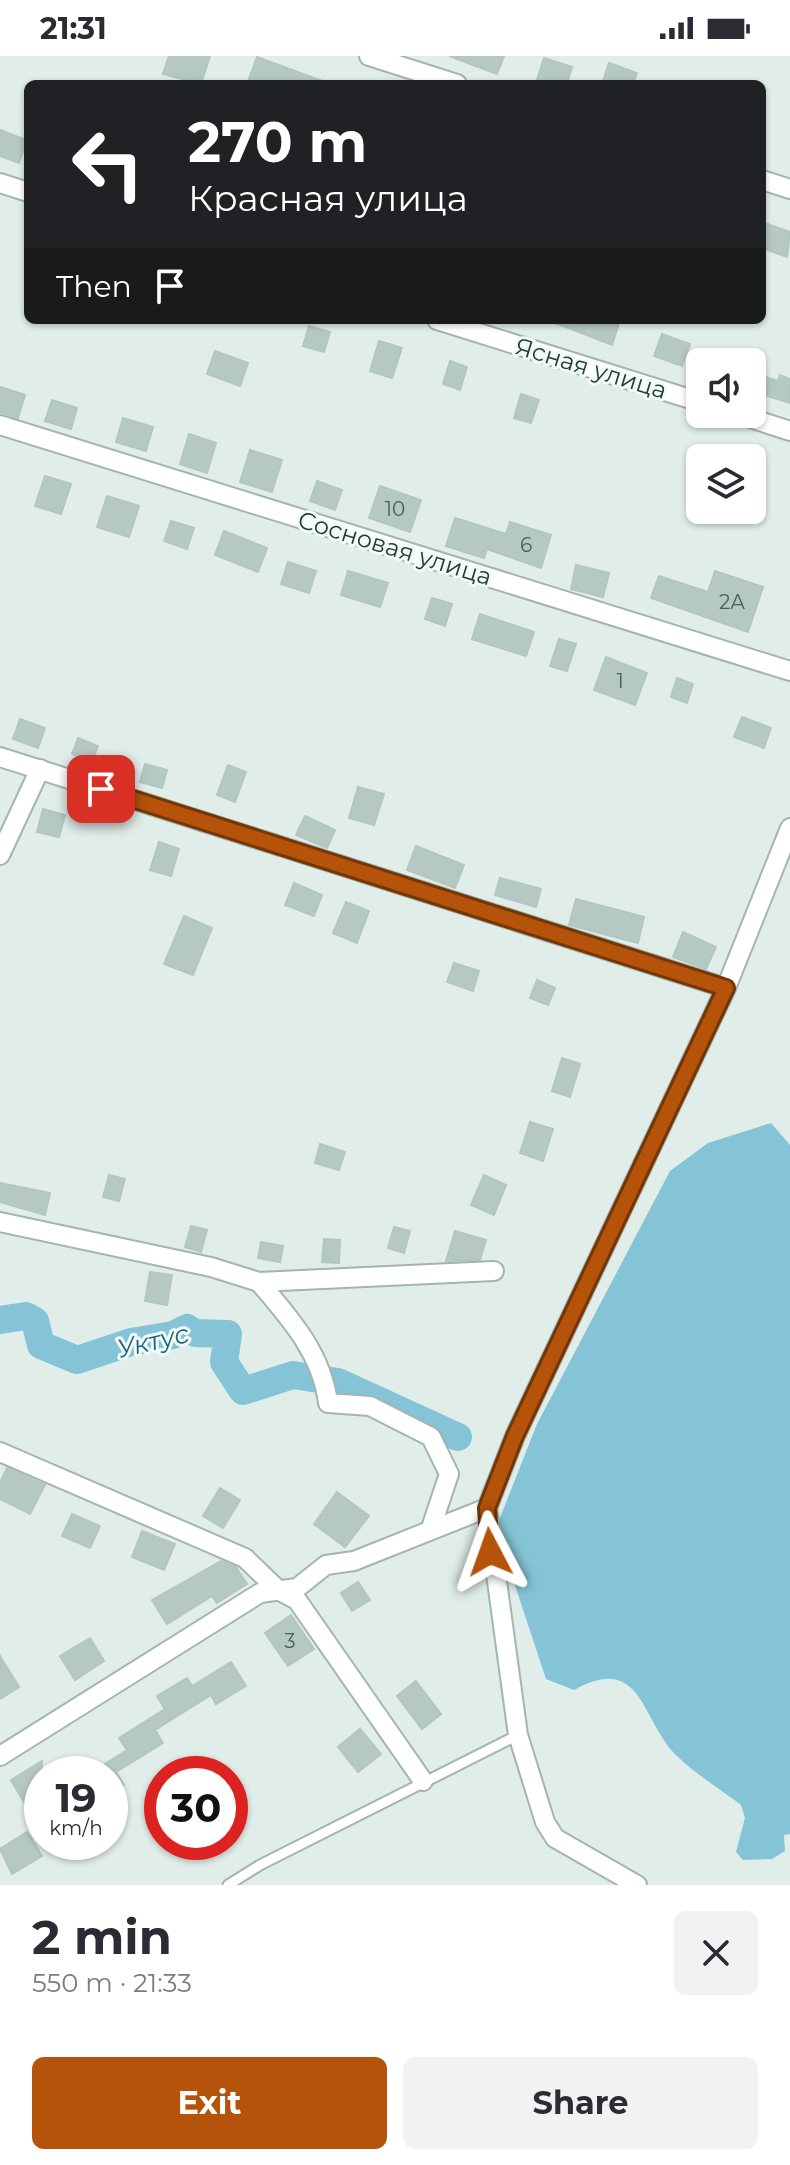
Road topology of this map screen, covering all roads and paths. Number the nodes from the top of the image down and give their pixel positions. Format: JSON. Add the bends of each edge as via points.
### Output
{"nodes":[{"id":1,"x":369,"y":56,"type":"edge"},
{"id":2,"x":444,"y":80,"type":"edge"},
{"id":3,"x":766,"y":181,"type":"edge"},
{"id":4,"x":0,"y":183,"type":"edge"},
{"id":5,"x":790,"y":189,"type":"edge"},
{"id":6,"x":24,"y":191,"type":"edge"},
{"id":7,"x":450,"y":324,"type":"edge"},
{"id":8,"x":686,"y":398,"type":"edge"},
{"id":9,"x":766,"y":423,"type":"edge"},
{"id":10,"x":0,"y":425,"type":"edge"},
{"id":11,"x":790,"y":431,"type":"edge"},
{"id":12,"x":790,"y":671,"type":"edge"},
{"id":13,"x":0,"y":757,"type":"edge"},
{"id":14,"x":40,"y":769,"type":"junction"},
{"id":15,"x":790,"y":828,"type":"edge"},
{"id":16,"x":786,"y":852,"type":"edge"},
{"id":17,"x":0,"y":855,"type":"edge"},
{"id":18,"x":726,"y":988,"type":"junction"},
{"id":19,"x":0,"y":1222,"type":"edge"},
{"id":20,"x":494,"y":1271,"type":"dead end"},
{"id":21,"x":259,"y":1282,"type":"junction"},
{"id":22,"x":0,"y":1452,"type":"edge"},
{"id":23,"x":487,"y":1508,"type":"junction"},
{"id":24,"x":431,"y":1528,"type":"junction"},
{"id":25,"x":278,"y":1590,"type":"junction"},
{"id":26,"x":518,"y":1735,"type":"junction"},
{"id":27,"x":0,"y":1756,"type":"edge"},
{"id":28,"x":423,"y":1781,"type":"junction"},
{"id":29,"x":228,"y":1885,"type":"edge"},
{"id":30,"x":637,"y":1885,"type":"edge"}],
"edges":[{"from":1,"to":2,"type":"street"},
{"from":3,"to":5,"type":"street"},
{"from":4,"to":6,"type":"street"},
{"from":7,"to":8,"type":"street","name":"Ясная улица"},
{"from":9,"to":11,"type":"street"},
{"from":10,"to":12,"type":"street","name":"Сосновая улица"},
{"from":13,"to":14,"type":"street"},
{"from":14,"to":17,"type":"street"},
{"from":14,"to":18,"type":"street"},
{"from":15,"to":16,"type":"street"},
{"from":16,"to":18,"type":"street"},
{"from":18,"to":23,"type":"street","via":[[515,1436]]},
{"from":19,"to":21,"type":"street"},
{"from":20,"to":21,"type":"street"},
{"from":21,"to":24,"type":"street","via":[[301,1330],[326,1383],[328,1403],[370,1406],[431,1437],[449,1474]]},
{"from":22,"to":25,"type":"street","via":[[245,1558]]},
{"from":23,"to":24,"type":"street"},
{"from":23,"to":26,"type":"street"},
{"from":24,"to":25,"type":"street","via":[[354,1561],[326,1565],[297,1588]]},
{"from":25,"to":27,"type":"street","via":[[260,1593]]},
{"from":25,"to":28,"type":"street","via":[[297,1600]]},
{"from":26,"to":28,"type":"lane"},
{"from":26,"to":30,"type":"street","via":[[545,1822],[555,1838]]},
{"from":28,"to":29,"type":"lane"}]}
